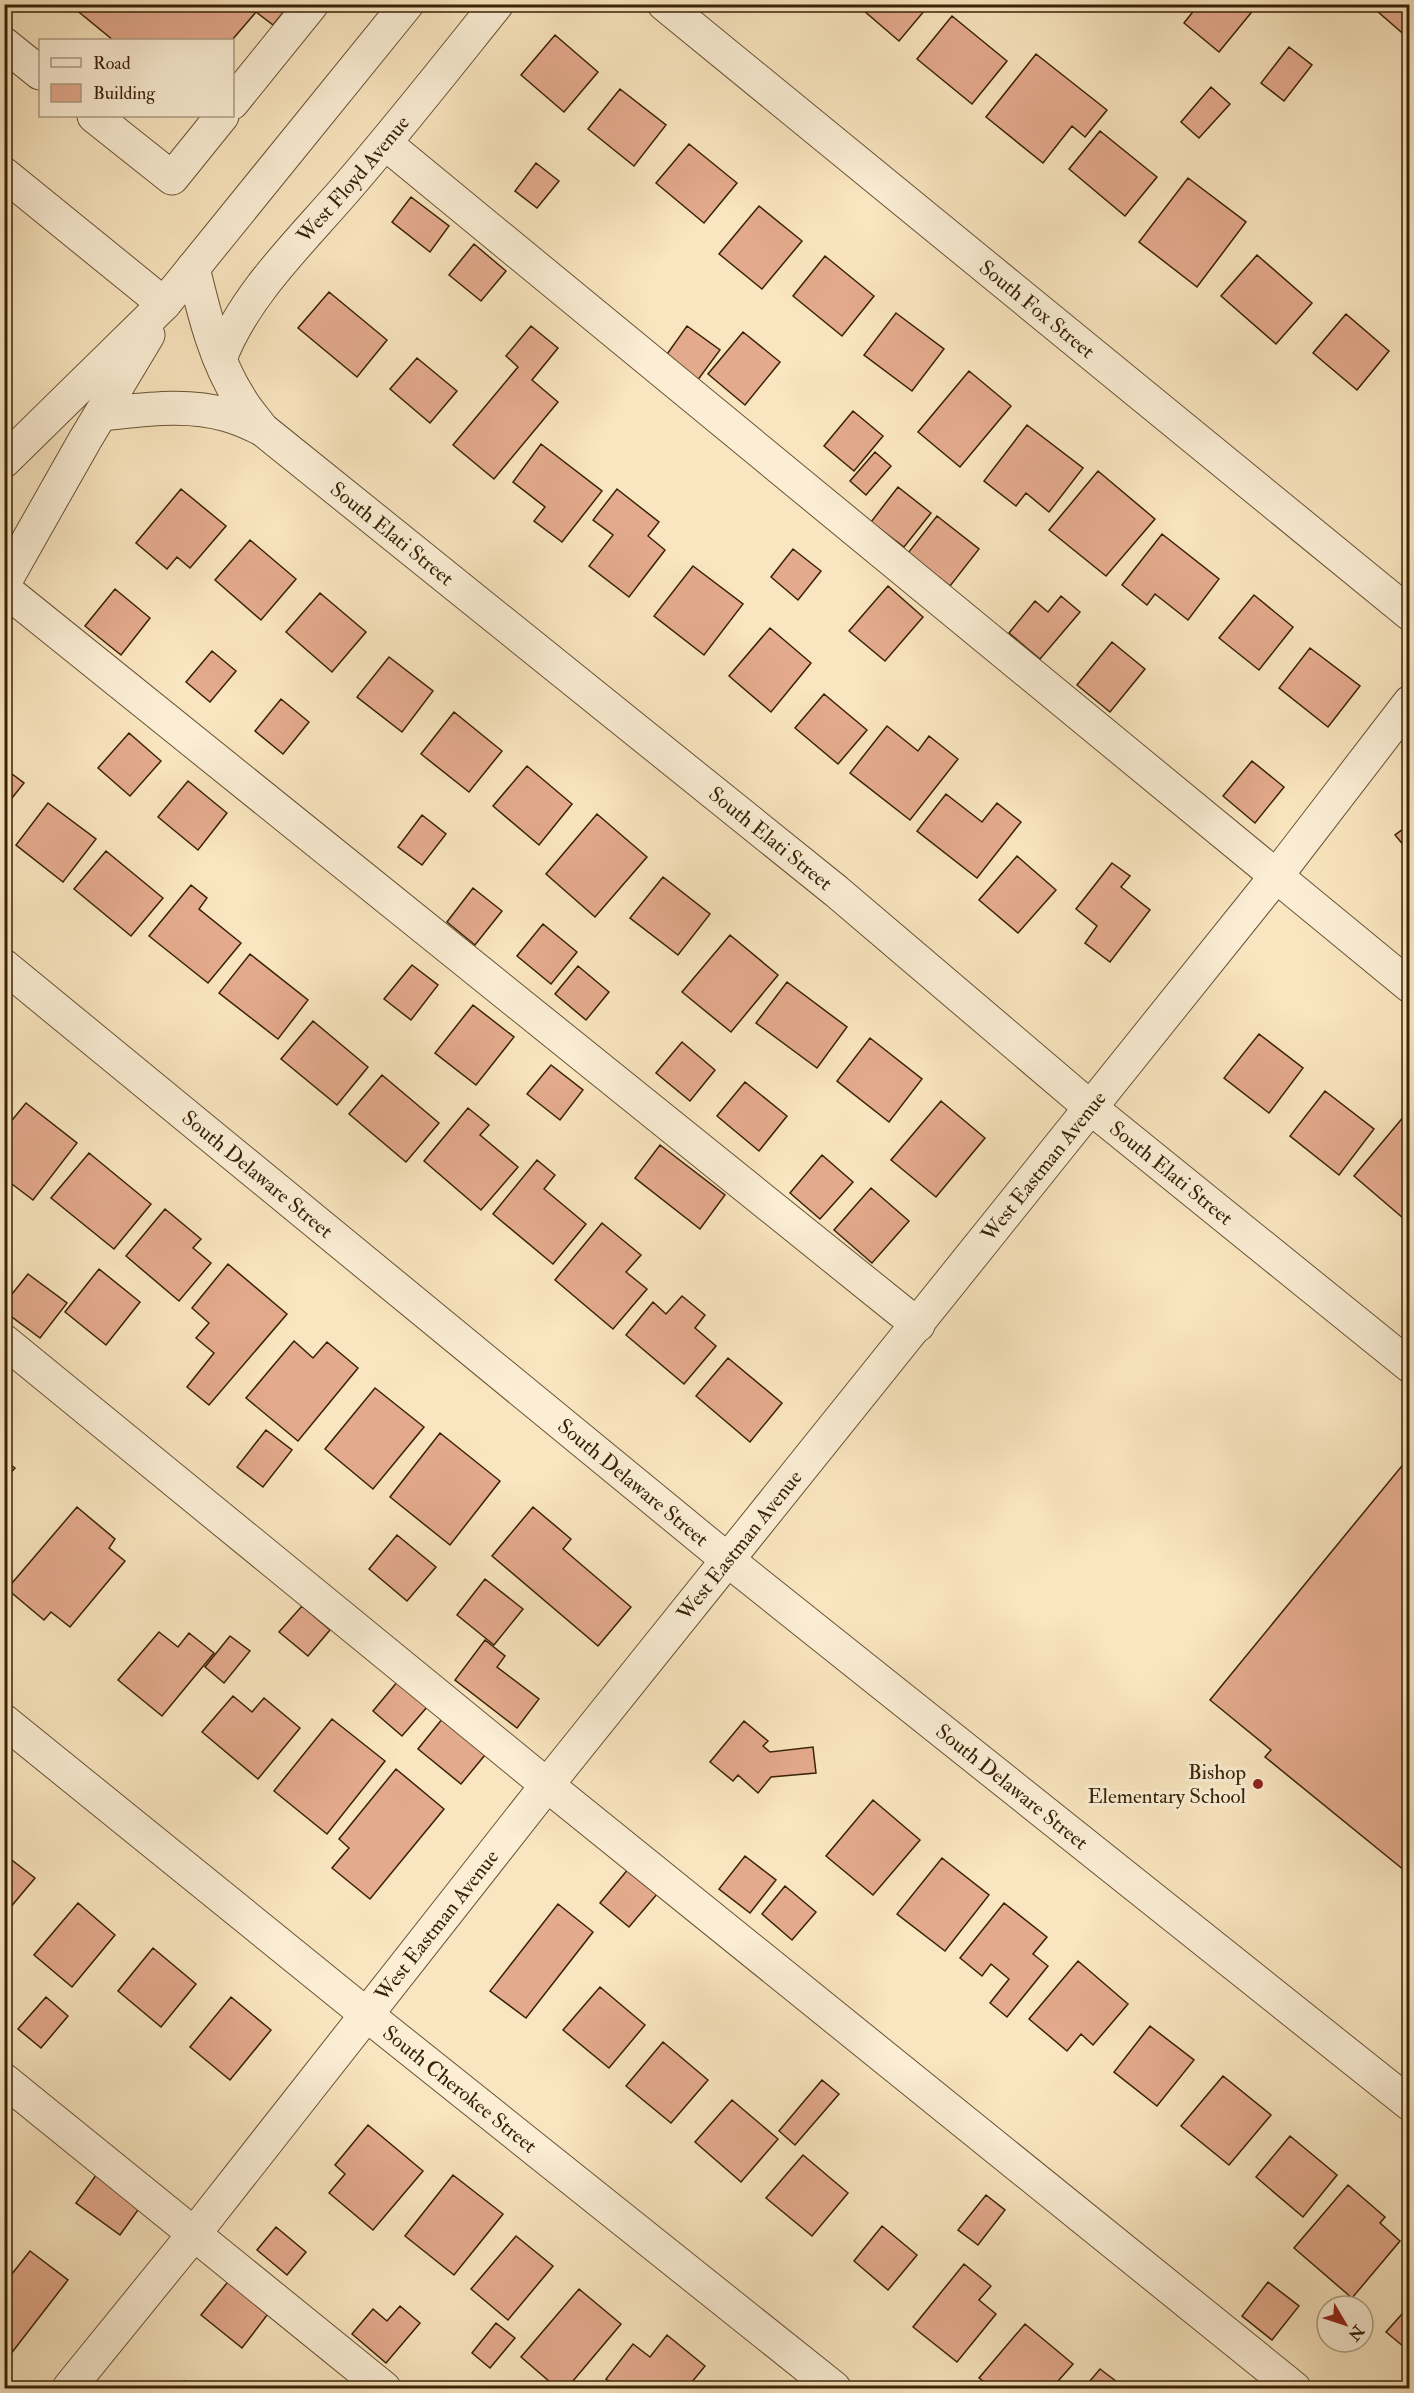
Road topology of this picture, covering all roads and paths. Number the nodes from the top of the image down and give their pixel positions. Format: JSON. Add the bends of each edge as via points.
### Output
{"nodes":[{"id":1,"x":312,"y":4,"type":"edge"},
{"id":2,"x":407,"y":4,"type":"edge"},
{"id":3,"x":497,"y":4,"type":"edge"},
{"id":4,"x":664,"y":4,"type":"edge"},
{"id":5,"x":4,"y":44,"type":"edge"},
{"id":6,"x":39,"y":72,"type":"edge"},
{"id":7,"x":234,"y":101,"type":"edge"},
{"id":8,"x":95,"y":117,"type":"edge"},
{"id":9,"x":221,"y":117,"type":"edge"},
{"id":10,"x":385,"y":143,"type":"junction"},
{"id":11,"x":4,"y":174,"type":"edge"},
{"id":12,"x":193,"y":268,"type":"junction"},
{"id":13,"x":164,"y":304,"type":"junction"},
{"id":14,"x":220,"y":359,"type":"junction"},
{"id":15,"x":101,"y":414,"type":"junction"},
{"id":16,"x":262,"y":429,"type":"junction"},
{"id":17,"x":4,"y":461,"type":"edge"},
{"id":18,"x":4,"y":583,"type":"edge"},
{"id":19,"x":4,"y":589,"type":"edge"},
{"id":20,"x":1410,"y":614,"type":"edge"},
{"id":21,"x":1410,"y":702,"type":"edge"},
{"id":22,"x":1277,"y":875,"type":"junction"},
{"id":23,"x":4,"y":966,"type":"edge"},
{"id":24,"x":1410,"y":986,"type":"edge"},
{"id":25,"x":1091,"y":1108,"type":"junction"},
{"id":26,"x":918,"y":1325,"type":"junction"},
{"id":27,"x":4,"y":1341,"type":"edge"},
{"id":28,"x":1410,"y":1366,"type":"edge"},
{"id":29,"x":729,"y":1561,"type":"junction"},
{"id":30,"x":4,"y":1721,"type":"edge"},
{"id":31,"x":548,"y":1785,"type":"junction"},
{"id":32,"x":367,"y":2015,"type":"junction"},
{"id":33,"x":4,"y":2080,"type":"edge"},
{"id":34,"x":1410,"y":2104,"type":"edge"},
{"id":35,"x":194,"y":2234,"type":"junction"},
{"id":36,"x":69,"y":2388,"type":"edge"},
{"id":37,"x":384,"y":2388,"type":"edge"},
{"id":38,"x":834,"y":2388,"type":"edge"},
{"id":39,"x":1294,"y":2388,"type":"edge"}],
"edges":[{"from":1,"to":7,"type":"street"},
{"from":2,"to":12,"type":"street"},
{"from":3,"to":10,"type":"street","name":"West Floyd Avenue"},
{"from":4,"to":20,"type":"street","name":"South Fox Street"},
{"from":5,"to":6,"type":"street"},
{"from":8,"to":9,"type":"street","via":[[172,178]]},
{"from":10,"to":14,"type":"street","name":"West Floyd Avenue","via":[[271,276],[229,335]]},
{"from":10,"to":22,"type":"street"},
{"from":11,"to":13,"type":"street"},
{"from":12,"to":13,"type":"street"},
{"from":12,"to":14,"type":"street","name":"South Elati Street"},
{"from":13,"to":15,"type":"street"},
{"from":13,"to":17,"type":"street"},
{"from":14,"to":16,"type":"street","name":"South Elati Street","via":[[240,400]]},
{"from":15,"to":16,"type":"street","via":[[173,408],[205,410]]},
{"from":15,"to":18,"type":"street"},
{"from":16,"to":25,"type":"street","name":"South Elati Street","via":[[836,891]]},
{"from":19,"to":26,"type":"street"},
{"from":21,"to":22,"type":"street","name":"West Eastman Avenue"},
{"from":22,"to":24,"type":"street"},
{"from":22,"to":25,"type":"street","name":"West Eastman Avenue"},
{"from":23,"to":29,"type":"street","name":"South Delaware Street"},
{"from":25,"to":26,"type":"street","name":"West Eastman Avenue"},
{"from":25,"to":28,"type":"street","name":"South Elati Street"},
{"from":26,"to":29,"type":"street","name":"West Eastman Avenue"},
{"from":27,"to":31,"type":"street"},
{"from":29,"to":31,"type":"street","name":"West Eastman Avenue"},
{"from":29,"to":34,"type":"street","name":"South Delaware Street"},
{"from":30,"to":32,"type":"street","name":"South Cherokee Street"},
{"from":31,"to":32,"type":"street","name":"West Eastman Avenue"},
{"from":31,"to":39,"type":"street"},
{"from":32,"to":35,"type":"street","name":"West Eastman Avenue"},
{"from":32,"to":38,"type":"street","name":"South Cherokee Street"},
{"from":33,"to":35,"type":"street"},
{"from":35,"to":36,"type":"street","name":"West Eastman Avenue"},
{"from":35,"to":37,"type":"street"}]}
